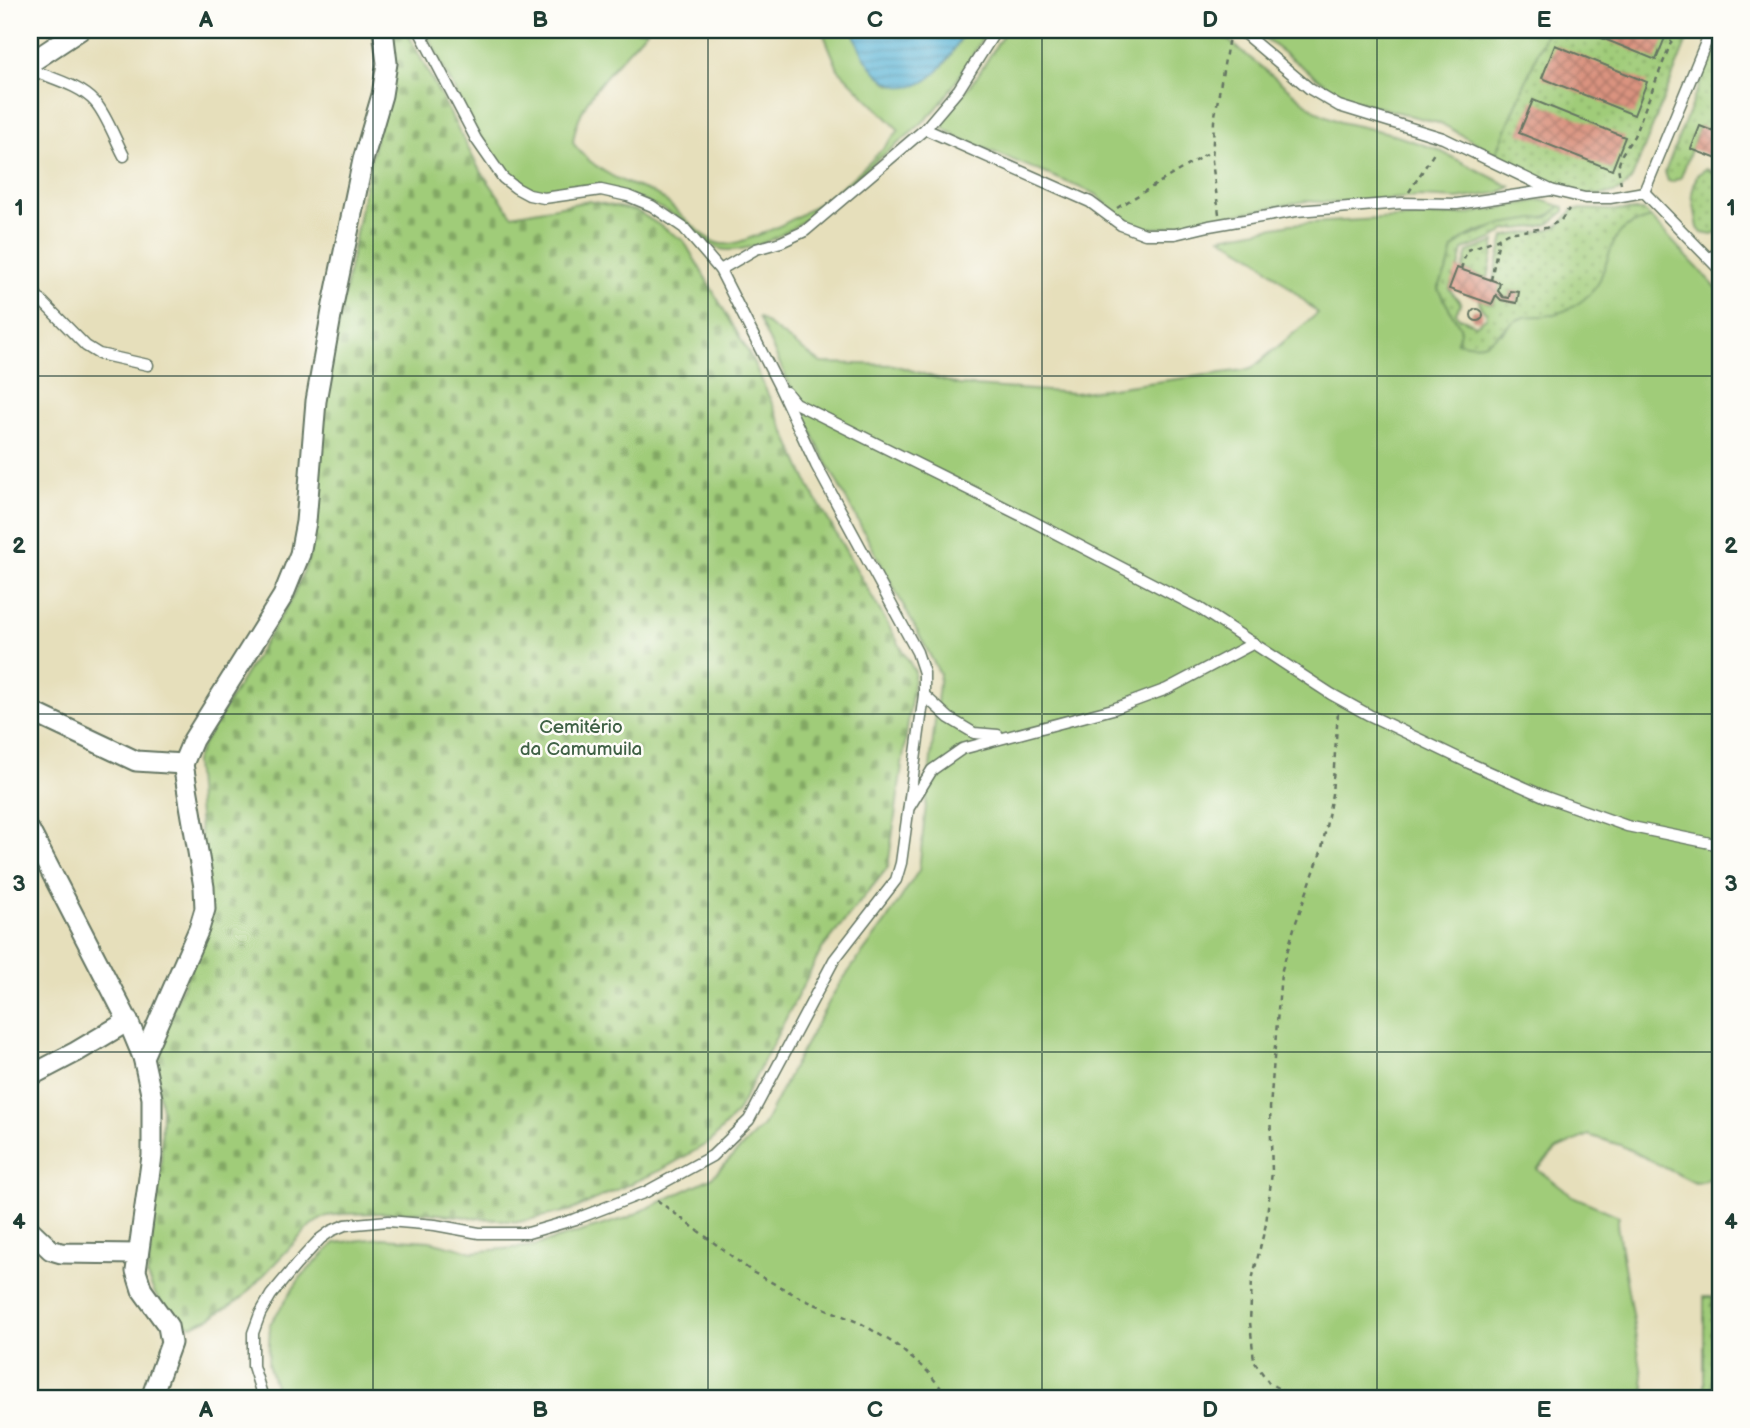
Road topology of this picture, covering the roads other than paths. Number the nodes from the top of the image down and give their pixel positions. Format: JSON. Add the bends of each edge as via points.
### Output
{"nodes":[{"id":1,"x":80,"y":30,"type":"edge"},
{"id":2,"x":383,"y":30,"type":"edge"},
{"id":3,"x":419,"y":30,"type":"edge"},
{"id":4,"x":996,"y":30,"type":"edge"},
{"id":5,"x":1240,"y":30,"type":"edge"},
{"id":6,"x":1711,"y":30,"type":"edge"},
{"id":7,"x":30,"y":63,"type":"edge"},
{"id":8,"x":30,"y":69,"type":"edge"},
{"id":9,"x":925,"y":129,"type":"junction"},
{"id":10,"x":124,"y":156,"type":"dead end"},
{"id":11,"x":1551,"y":190,"type":"junction"},
{"id":12,"x":1644,"y":192,"type":"junction"},
{"id":13,"x":1720,"y":251,"type":"edge"},
{"id":14,"x":1710,"y":258,"type":"junction"},
{"id":15,"x":720,"y":270,"type":"junction"},
{"id":16,"x":1720,"y":270,"type":"edge"},
{"id":17,"x":30,"y":289,"type":"edge"},
{"id":18,"x":148,"y":365,"type":"dead end"},
{"id":19,"x":778,"y":384,"type":"junction"},
{"id":20,"x":1254,"y":643,"type":"junction"},
{"id":21,"x":924,"y":695,"type":"junction"},
{"id":22,"x":30,"y":711,"type":"edge"},
{"id":23,"x":1005,"y":736,"type":"junction"},
{"id":24,"x":183,"y":764,"type":"junction"},
{"id":25,"x":908,"y":810,"type":"junction"},
{"id":26,"x":30,"y":831,"type":"edge"},
{"id":27,"x":1720,"y":845,"type":"edge"},
{"id":28,"x":128,"y":1021,"type":"junction"},
{"id":29,"x":143,"y":1057,"type":"junction"},
{"id":30,"x":30,"y":1076,"type":"edge"},
{"id":31,"x":30,"y":1230,"type":"edge"},
{"id":32,"x":138,"y":1254,"type":"junction"},
{"id":33,"x":152,"y":1398,"type":"edge"},
{"id":34,"x":263,"y":1398,"type":"edge"}],
"edges":[{"from":1,"to":7,"type":"street"},
{"from":2,"to":24,"type":"street","via":[[387,63],[382,95],[363,160],[328,332],[300,554],[283,596],[193,740]]},
{"from":3,"to":15,"type":"lane","via":[[476,139],[503,178],[529,195],[544,198],[601,190],[628,195],[684,228]]},
{"from":4,"to":9,"type":"lane","via":[[958,89]]},
{"from":5,"to":11,"type":"lane","via":[[1310,89],[1339,106],[1443,138]]},
{"from":6,"to":12,"type":"lane"},
{"from":8,"to":10,"type":"lane","via":[[93,99]]},
{"from":9,"to":11,"type":"lane","via":[[1090,202],[1121,225],[1145,234],[1175,234],[1296,211],[1457,204]]},
{"from":9,"to":15,"type":"lane","via":[[805,230],[756,249]]},
{"from":11,"to":12,"type":"lane","via":[[1586,198]]},
{"from":12,"to":14,"type":"lane"},
{"from":13,"to":14,"type":"lane"},
{"from":14,"to":16,"type":"lane"},
{"from":15,"to":19,"type":"lane"},
{"from":17,"to":18,"type":"lane","via":[[86,346],[99,354]]},
{"from":19,"to":20,"type":"lane","via":[[795,403],[1199,608]]},
{"from":19,"to":21,"type":"lane","via":[[816,465],[917,652],[924,673]]},
{"from":20,"to":23,"type":"lane","via":[[1167,689],[1114,709]]},
{"from":20,"to":27,"type":"lane","via":[[1339,698],[1546,797],[1627,826]]},
{"from":21,"to":23,"type":"lane","via":[[974,733]]},
{"from":21,"to":25,"type":"lane"},
{"from":22,"to":24,"type":"street","via":[[136,761]]},
{"from":23,"to":25,"type":"lane","via":[[962,749],[932,770]]},
{"from":24,"to":29,"type":"street","via":[[205,909]]},
{"from":25,"to":34,"type":"lane","via":[[896,880],[834,960],[749,1120],[712,1156],[646,1192],[528,1233],[479,1233],[388,1222],[345,1225],[331,1231],[296,1265],[260,1314],[253,1333],[253,1366]]},
{"from":26,"to":28,"type":"street"},
{"from":28,"to":29,"type":"street"},
{"from":28,"to":30,"type":"street"},
{"from":29,"to":32,"type":"street","via":[[152,1098],[152,1156]]},
{"from":31,"to":32,"type":"street","via":[[61,1254]]},
{"from":32,"to":33,"type":"street","via":[[136,1271],[142,1290],[168,1326],[171,1343]]}]}
